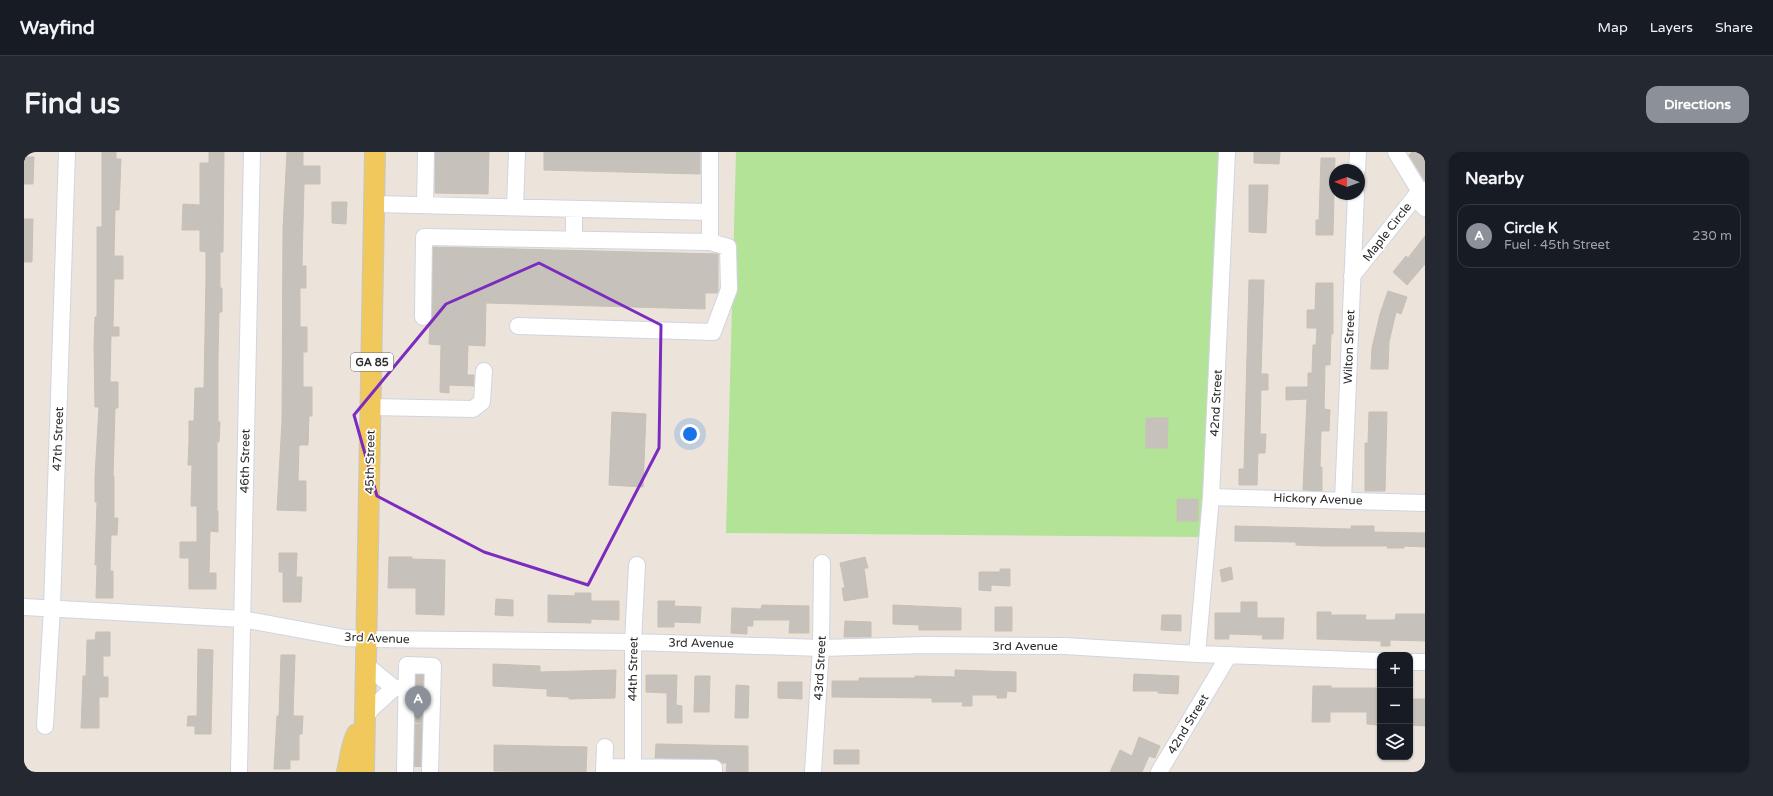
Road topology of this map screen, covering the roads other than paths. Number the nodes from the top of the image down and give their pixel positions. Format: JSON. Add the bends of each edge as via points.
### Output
{"nodes":[{"id":1,"x":67,"y":152,"type":"edge"},
{"id":2,"x":252,"y":152,"type":"edge"},
{"id":3,"x":375,"y":152,"type":"edge"},
{"id":4,"x":426,"y":152,"type":"edge"},
{"id":5,"x":517,"y":152,"type":"edge"},
{"id":6,"x":710,"y":152,"type":"edge"},
{"id":7,"x":1227,"y":152,"type":"edge"},
{"id":8,"x":1358,"y":152,"type":"edge"},
{"id":9,"x":1396,"y":152,"type":"edge"},
{"id":10,"x":1357,"y":164,"type":"edge"},
{"id":11,"x":1422,"y":198,"type":"edge"},
{"id":12,"x":1356,"y":200,"type":"edge"},
{"id":13,"x":375,"y":204,"type":"junction"},
{"id":14,"x":425,"y":205,"type":"junction"},
{"id":15,"x":515,"y":207,"type":"junction"},
{"id":16,"x":574,"y":209,"type":"junction"},
{"id":17,"x":710,"y":212,"type":"junction"},
{"id":18,"x":574,"y":240,"type":"junction"},
{"id":19,"x":710,"y":242,"type":"junction"},
{"id":20,"x":1352,"y":276,"type":"junction"},
{"id":21,"x":423,"y":317,"type":"dead end"},
{"id":22,"x":518,"y":326,"type":"dead end"},
{"id":23,"x":484,"y":371,"type":"dead end"},
{"id":24,"x":371,"y":407,"type":"junction"},
{"id":25,"x":1211,"y":497,"type":"junction"},
{"id":26,"x":1343,"y":500,"type":"junction"},
{"id":27,"x":1425,"y":504,"type":"edge"},
{"id":28,"x":822,"y":563,"type":"dead end"},
{"id":29,"x":637,"y":565,"type":"dead end"},
{"id":30,"x":24,"y":607,"type":"edge"},
{"id":31,"x":52,"y":608,"type":"junction"},
{"id":32,"x":242,"y":619,"type":"junction"},
{"id":33,"x":368,"y":639,"type":"junction"},
{"id":34,"x":429,"y":640,"type":"junction"},
{"id":35,"x":633,"y":642,"type":"junction"},
{"id":36,"x":821,"y":648,"type":"junction"},
{"id":37,"x":1197,"y":654,"type":"junction"},
{"id":38,"x":1229,"y":655,"type":"junction"},
{"id":39,"x":1377,"y":661,"type":"edge"},
{"id":40,"x":1413,"y":662,"type":"edge"},
{"id":41,"x":1425,"y":662,"type":"edge"},
{"id":42,"x":366,"y":665,"type":"junction"},
{"id":43,"x":428,"y":666,"type":"junction"},
{"id":44,"x":415,"y":690,"type":"junction"},
{"id":45,"x":418,"y":716,"type":"junction"},
{"id":46,"x":365,"y":719,"type":"junction"},
{"id":47,"x":45,"y":726,"type":"dead end"},
{"id":48,"x":354,"y":739,"type":"junction"},
{"id":49,"x":605,"y":747,"type":"dead end"},
{"id":50,"x":418,"y":750,"type":"edge"},
{"id":51,"x":239,"y":770,"type":"dead end"},
{"id":52,"x":604,"y":770,"type":"edge"},
{"id":53,"x":633,"y":770,"type":"edge"},
{"id":54,"x":337,"y":772,"type":"edge"},
{"id":55,"x":347,"y":772,"type":"edge"},
{"id":56,"x":364,"y":772,"type":"edge"},
{"id":57,"x":714,"y":772,"type":"edge"},
{"id":58,"x":813,"y":772,"type":"edge"},
{"id":59,"x":1159,"y":772,"type":"edge"}],
"edges":[{"from":1,"to":31,"type":"street","name":"47th Street"},
{"from":2,"to":32,"type":"street","name":"46th Street"},
{"from":3,"to":13,"type":"main road","name":"45th Street","number":"GA 85"},
{"from":4,"to":14,"type":"street"},
{"from":5,"to":15,"type":"street"},
{"from":6,"to":17,"type":"street"},
{"from":7,"to":25,"type":"street","name":"42nd Street"},
{"from":8,"to":10,"type":"street"},
{"from":9,"to":11,"type":"street"},
{"from":11,"to":20,"type":"street","name":"Maple Circle"},
{"from":12,"to":20,"type":"street","name":"Wilton Street"},
{"from":13,"to":14,"type":"street"},
{"from":13,"to":24,"type":"main road","name":"45th Street","number":"GA 85"},
{"from":14,"to":15,"type":"street"},
{"from":15,"to":16,"type":"street"},
{"from":16,"to":17,"type":"street"},
{"from":16,"to":18,"type":"street"},
{"from":17,"to":19,"type":"street"},
{"from":18,"to":19,"type":"street"},
{"from":18,"to":21,"type":"street","via":[[424,238]]},
{"from":19,"to":22,"type":"street","via":[[728,247],[729,289],[713,332]]},
{"from":20,"to":26,"type":"street","name":"Wilton Street"},
{"from":23,"to":24,"type":"street","via":[[482,402],[474,409]]},
{"from":24,"to":33,"type":"main road","name":"45th Street","number":"GA 85"},
{"from":25,"to":26,"type":"street","name":"Hickory Avenue"},
{"from":25,"to":37,"type":"street","name":"42nd Street"},
{"from":26,"to":27,"type":"street","name":"Hickory Avenue"},
{"from":28,"to":36,"type":"street","name":"43rd Street"},
{"from":29,"to":35,"type":"street","name":"44th Street"},
{"from":30,"to":31,"type":"street","name":"3rd Avenue"},
{"from":31,"to":32,"type":"street","name":"3rd Avenue"},
{"from":31,"to":47,"type":"street","name":"47th Street"},
{"from":32,"to":33,"type":"street","name":"3rd Avenue","via":[[345,638]]},
{"from":32,"to":51,"type":"street","name":"46th Street"},
{"from":33,"to":34,"type":"street","name":"3rd Avenue"},
{"from":33,"to":42,"type":"main road","name":"45th Street","number":"GA 85"},
{"from":34,"to":35,"type":"street","name":"3rd Avenue"},
{"from":34,"to":43,"type":"street"},
{"from":35,"to":36,"type":"street","name":"3rd Avenue"},
{"from":35,"to":53,"type":"street","name":"44th Street"},
{"from":36,"to":37,"type":"street","name":"3rd Avenue","via":[[925,645],[1064,646]]},
{"from":36,"to":58,"type":"street","name":"43rd Street"},
{"from":37,"to":38,"type":"street","name":"3rd Avenue"},
{"from":38,"to":39,"type":"street","name":"3rd Avenue"},
{"from":38,"to":59,"type":"street","name":"42nd Street"},
{"from":40,"to":41,"type":"street"},
{"from":42,"to":44,"type":"street"},
{"from":42,"to":46,"type":"main road","name":"45th Street","number":"GA 85"},
{"from":43,"to":44,"type":"street","via":[[433,666]]},
{"from":43,"to":44,"type":"street","via":[[406,665]]},
{"from":44,"to":45,"type":"street"},
{"from":44,"to":45,"type":"street"},
{"from":44,"to":46,"type":"street","via":[[371,709]]},
{"from":45,"to":50,"type":"street"},
{"from":45,"to":50,"type":"street"},
{"from":46,"to":48,"type":"main road"},
{"from":46,"to":56,"type":"main road","name":"45th Street","number":"GA 85"},
{"from":48,"to":54,"type":"main road","via":[[348,744]]},
{"from":48,"to":55,"type":"main road"},
{"from":49,"to":52,"type":"street"},
{"from":52,"to":53,"type":"street"},
{"from":53,"to":57,"type":"street","via":[[714,768]]}]}
